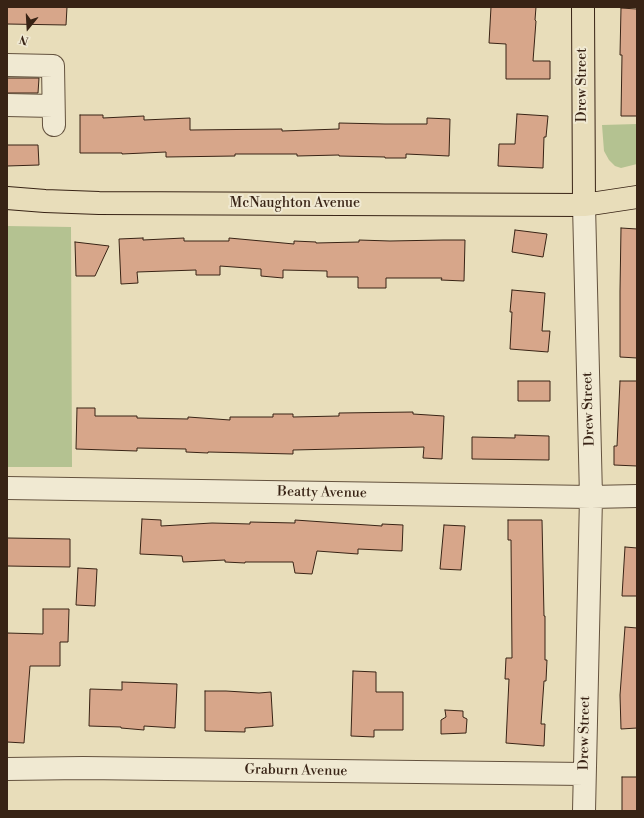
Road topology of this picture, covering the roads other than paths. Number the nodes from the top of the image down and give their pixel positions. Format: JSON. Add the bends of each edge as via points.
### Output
{"nodes":[{"id":1,"x":583,"y":7,"type":"edge"},
{"id":2,"x":7,"y":65,"type":"edge"},
{"id":3,"x":7,"y":105,"type":"edge"},
{"id":4,"x":637,"y":197,"type":"edge"},
{"id":5,"x":7,"y":198,"type":"edge"},
{"id":6,"x":584,"y":205,"type":"junction"},
{"id":7,"x":7,"y":488,"type":"edge"},
{"id":8,"x":591,"y":496,"type":"junction"},
{"id":9,"x":637,"y":496,"type":"edge"},
{"id":10,"x":7,"y":769,"type":"edge"},
{"id":11,"x":584,"y":774,"type":"junction"},
{"id":12,"x":584,"y":811,"type":"edge"}],
"edges":[{"from":1,"to":6,"type":"main road","name":"Drew Street"},
{"from":2,"to":3,"type":"street","via":[[53,66],[53,116]]},
{"from":4,"to":6,"type":"main road","name":"McNaughton Avenue"},
{"from":5,"to":6,"type":"main road","name":"McNaughton Avenue","via":[[107,203]]},
{"from":6,"to":8,"type":"street","name":"Drew Street"},
{"from":7,"to":8,"type":"street","name":"Beatty Avenue"},
{"from":8,"to":9,"type":"street","name":"Beatty Avenue"},
{"from":8,"to":11,"type":"street","name":"Drew Street"},
{"from":10,"to":11,"type":"street","name":"Graburn Avenue"},
{"from":11,"to":12,"type":"street","name":"Drew Street"}]}
